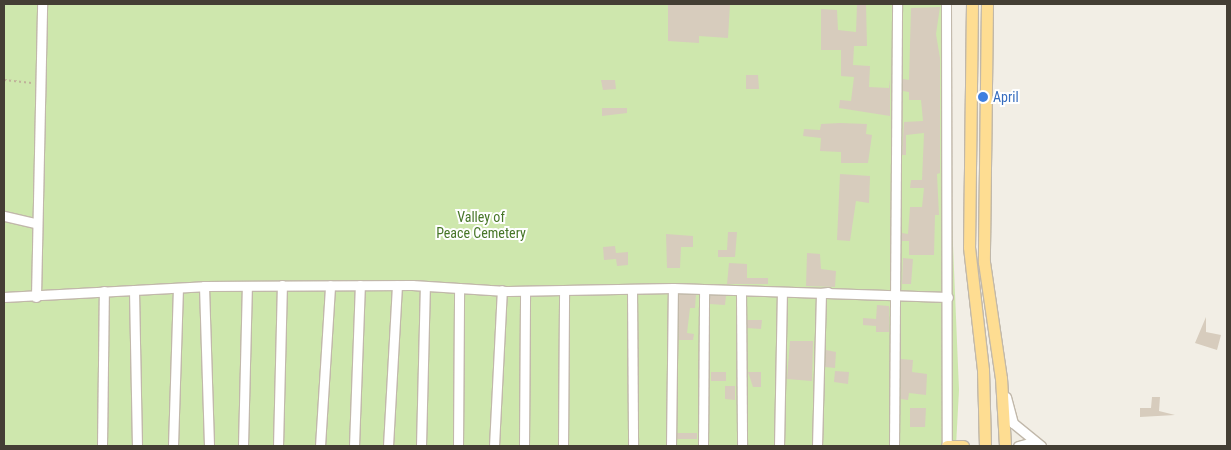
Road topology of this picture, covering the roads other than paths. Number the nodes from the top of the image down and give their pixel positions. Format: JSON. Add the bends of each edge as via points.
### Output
{"nodes":[{"id":1,"x":42,"y":4,"type":"edge"},
{"id":2,"x":898,"y":4,"type":"edge"},
{"id":3,"x":946,"y":4,"type":"edge"},
{"id":4,"x":972,"y":4,"type":"edge"},
{"id":5,"x":987,"y":4,"type":"edge"},
{"id":6,"x":4,"y":216,"type":"edge"},
{"id":7,"x":35,"y":223,"type":"junction"},
{"id":8,"x":282,"y":285,"type":"junction"},
{"id":9,"x":330,"y":285,"type":"junction"},
{"id":10,"x":360,"y":285,"type":"junction"},
{"id":11,"x":396,"y":285,"type":"junction"},
{"id":12,"x":204,"y":286,"type":"junction"},
{"id":13,"x":247,"y":286,"type":"junction"},
{"id":14,"x":425,"y":286,"type":"junction"},
{"id":15,"x":178,"y":288,"type":"junction"},
{"id":16,"x":459,"y":288,"type":"junction"},
{"id":17,"x":673,"y":288,"type":"junction"},
{"id":18,"x":632,"y":289,"type":"junction"},
{"id":19,"x":134,"y":290,"type":"junction"},
{"id":20,"x":502,"y":290,"type":"junction"},
{"id":21,"x":704,"y":290,"type":"junction"},
{"id":22,"x":104,"y":291,"type":"junction"},
{"id":23,"x":525,"y":291,"type":"junction"},
{"id":24,"x":564,"y":292,"type":"junction"},
{"id":25,"x":741,"y":292,"type":"junction"},
{"id":26,"x":830,"y":292,"type":"junction"},
{"id":27,"x":896,"y":293,"type":"junction"},
{"id":28,"x":782,"y":294,"type":"junction"},
{"id":29,"x":4,"y":297,"type":"edge"},
{"id":30,"x":36,"y":297,"type":"junction"},
{"id":31,"x":948,"y":297,"type":"junction"},
{"id":32,"x":989,"y":297,"type":"junction"},
{"id":33,"x":974,"y":299,"type":"junction"},
{"id":34,"x":994,"y":330,"type":"junction"},
{"id":35,"x":979,"y":335,"type":"junction"},
{"id":36,"x":1001,"y":378,"type":"junction"},
{"id":37,"x":1037,"y":444,"type":"edge"},
{"id":38,"x":102,"y":446,"type":"edge"},
{"id":39,"x":137,"y":446,"type":"edge"},
{"id":40,"x":173,"y":446,"type":"edge"},
{"id":41,"x":209,"y":446,"type":"edge"},
{"id":42,"x":243,"y":446,"type":"edge"},
{"id":43,"x":278,"y":446,"type":"edge"},
{"id":44,"x":320,"y":446,"type":"edge"},
{"id":45,"x":354,"y":446,"type":"edge"},
{"id":46,"x":388,"y":446,"type":"edge"},
{"id":47,"x":421,"y":446,"type":"edge"},
{"id":48,"x":458,"y":446,"type":"edge"},
{"id":49,"x":494,"y":446,"type":"edge"},
{"id":50,"x":524,"y":446,"type":"edge"},
{"id":51,"x":563,"y":446,"type":"edge"},
{"id":52,"x":633,"y":446,"type":"edge"},
{"id":53,"x":671,"y":446,"type":"edge"},
{"id":54,"x":703,"y":446,"type":"edge"},
{"id":55,"x":742,"y":446,"type":"edge"},
{"id":56,"x":779,"y":446,"type":"edge"},
{"id":57,"x":817,"y":446,"type":"edge"},
{"id":58,"x":894,"y":446,"type":"edge"},
{"id":59,"x":947,"y":446,"type":"edge"},
{"id":60,"x":963,"y":446,"type":"edge"},
{"id":61,"x":985,"y":446,"type":"edge"},
{"id":62,"x":1005,"y":446,"type":"edge"},
{"id":63,"x":1018,"y":446,"type":"edge"}],
"edges":[{"from":1,"to":7,"type":"street"},
{"from":2,"to":27,"type":"street"},
{"from":3,"to":31,"type":"street"},
{"from":4,"to":33,"type":"main road","via":[[969,247]]},
{"from":5,"to":32,"type":"main road","via":[[984,244]]},
{"from":6,"to":7,"type":"street"},
{"from":7,"to":30,"type":"street"},
{"from":8,"to":9,"type":"street"},
{"from":8,"to":13,"type":"street"},
{"from":8,"to":43,"type":"street"},
{"from":9,"to":10,"type":"street"},
{"from":9,"to":44,"type":"street"},
{"from":10,"to":11,"type":"street"},
{"from":10,"to":45,"type":"street"},
{"from":11,"to":14,"type":"street"},
{"from":11,"to":46,"type":"street"},
{"from":12,"to":13,"type":"street"},
{"from":12,"to":15,"type":"street"},
{"from":12,"to":41,"type":"street"},
{"from":13,"to":42,"type":"street"},
{"from":14,"to":16,"type":"street"},
{"from":14,"to":47,"type":"street"},
{"from":15,"to":19,"type":"street"},
{"from":15,"to":40,"type":"street"},
{"from":16,"to":20,"type":"street"},
{"from":16,"to":48,"type":"street"},
{"from":17,"to":18,"type":"street"},
{"from":17,"to":21,"type":"street"},
{"from":17,"to":53,"type":"street"},
{"from":18,"to":24,"type":"street"},
{"from":18,"to":52,"type":"street"},
{"from":19,"to":22,"type":"street"},
{"from":19,"to":39,"type":"street"},
{"from":20,"to":23,"type":"street"},
{"from":20,"to":49,"type":"street"},
{"from":21,"to":25,"type":"street"},
{"from":21,"to":54,"type":"street"},
{"from":22,"to":30,"type":"street"},
{"from":22,"to":38,"type":"street"},
{"from":23,"to":24,"type":"street"},
{"from":23,"to":50,"type":"street"},
{"from":24,"to":51,"type":"street"},
{"from":25,"to":28,"type":"street"},
{"from":25,"to":55,"type":"street"},
{"from":26,"to":27,"type":"street"},
{"from":26,"to":28,"type":"street"},
{"from":26,"to":57,"type":"street","via":[[821,294]]},
{"from":27,"to":31,"type":"street"},
{"from":27,"to":58,"type":"street"},
{"from":28,"to":56,"type":"street"},
{"from":29,"to":30,"type":"street"},
{"from":31,"to":59,"type":"street"},
{"from":32,"to":33,"type":"main road","via":[[984,302]]},
{"from":32,"to":34,"type":"main road"},
{"from":33,"to":35,"type":"main road"},
{"from":34,"to":35,"type":"main road","via":[[983,328]]},
{"from":34,"to":36,"type":"main road"},
{"from":35,"to":61,"type":"main road"},
{"from":36,"to":37,"type":"street","via":[[1013,424]]},
{"from":36,"to":62,"type":"main road"},
{"from":37,"to":63,"type":"street"},
{"from":59,"to":60,"type":"main road"}]}
